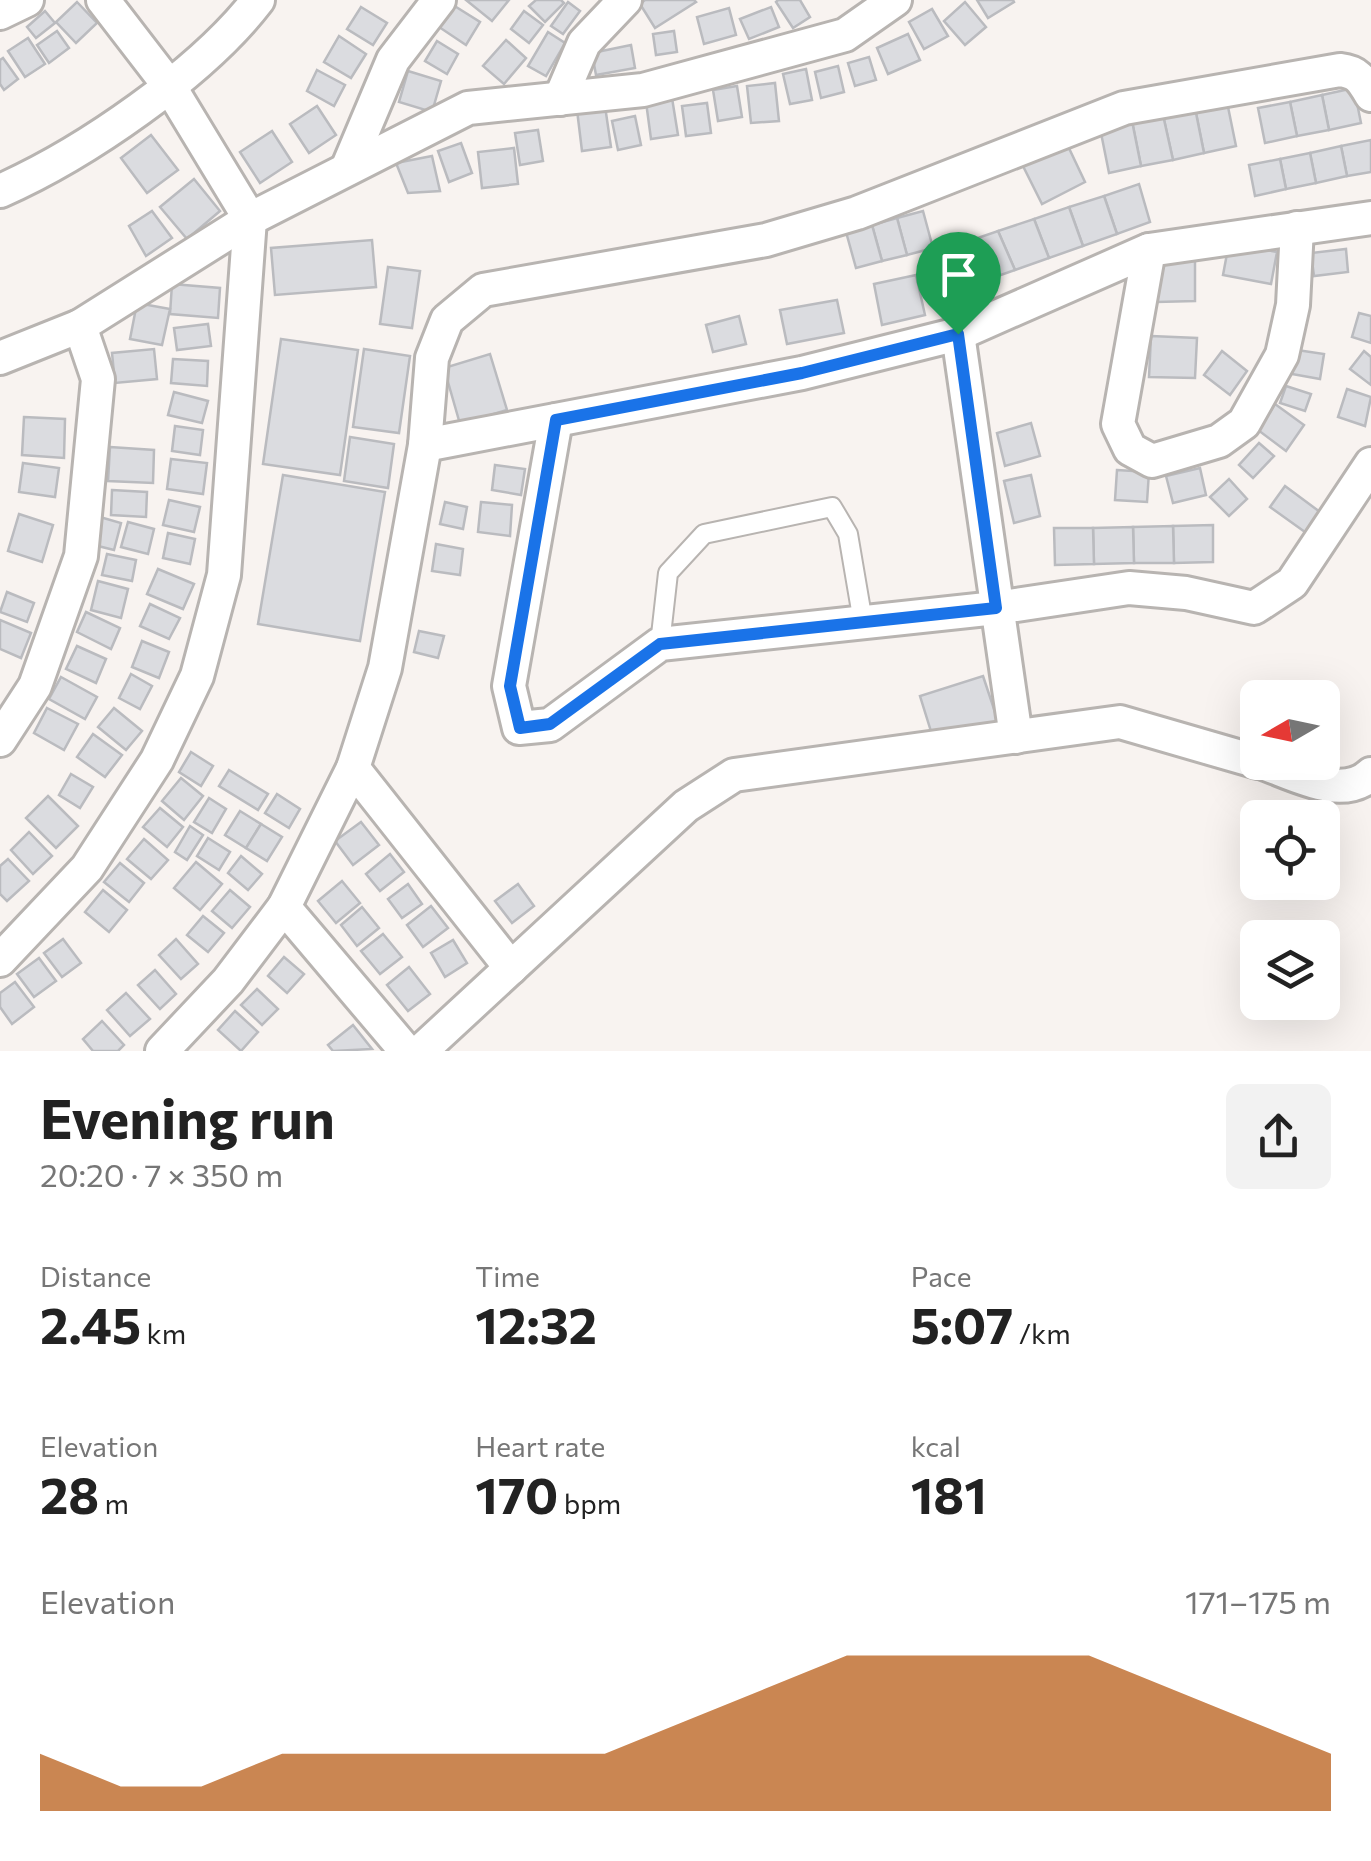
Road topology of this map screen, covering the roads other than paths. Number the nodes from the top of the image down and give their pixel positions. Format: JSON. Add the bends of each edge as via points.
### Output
{"nodes":[{"id":1,"x":26,"y":0,"type":"edge"},
{"id":2,"x":104,"y":0,"type":"edge"},
{"id":3,"x":258,"y":0,"type":"edge"},
{"id":4,"x":438,"y":0,"type":"edge"},
{"id":5,"x":625,"y":0,"type":"edge"},
{"id":6,"x":895,"y":0,"type":"edge"},
{"id":7,"x":0,"y":13,"type":"edge"},
{"id":8,"x":170,"y":87,"type":"junction"},
{"id":9,"x":1371,"y":94,"type":"edge"},
{"id":10,"x":560,"y":98,"type":"junction"},
{"id":11,"x":348,"y":169,"type":"junction"},
{"id":12,"x":0,"y":191,"type":"edge"},
{"id":13,"x":1371,"y":218,"type":"edge"},
{"id":14,"x":250,"y":219,"type":"junction"},
{"id":15,"x":1297,"y":228,"type":"junction"},
{"id":16,"x":1149,"y":250,"type":"junction"},
{"id":17,"x":80,"y":326,"type":"junction"},
{"id":18,"x":958,"y":334,"type":"junction"},
{"id":19,"x":0,"y":358,"type":"edge"},
{"id":20,"x":556,"y":420,"type":"junction"},
{"id":21,"x":424,"y":446,"type":"junction"},
{"id":22,"x":1371,"y":464,"type":"edge"},
{"id":23,"x":996,"y":608,"type":"junction"},
{"id":24,"x":864,"y":622,"type":"junction"},
{"id":25,"x":660,"y":644,"type":"junction"},
{"id":26,"x":1016,"y":736,"type":"junction"},
{"id":27,"x":0,"y":740,"type":"edge"},
{"id":28,"x":1240,"y":757,"type":"edge"},
{"id":29,"x":352,"y":768,"type":"junction"},
{"id":30,"x":1371,"y":774,"type":"edge"},
{"id":31,"x":1314,"y":780,"type":"edge"},
{"id":32,"x":284,"y":906,"type":"junction"},
{"id":33,"x":0,"y":960,"type":"edge"},
{"id":34,"x":511,"y":968,"type":"junction"},
{"id":35,"x":162,"y":1051,"type":"edge"},
{"id":36,"x":406,"y":1051,"type":"edge"},
{"id":37,"x":421,"y":1051,"type":"edge"}],
"edges":[{"from":1,"to":7,"type":"street"},
{"from":2,"to":8,"type":"street"},
{"from":3,"to":8,"type":"street"},
{"from":4,"to":11,"type":"street","via":[[394,60]]},
{"from":5,"to":10,"type":"street","via":[[584,43]]},
{"from":6,"to":10,"type":"street","via":[[845,36],[643,90]]},
{"from":8,"to":12,"type":"street","via":[[41,173]]},
{"from":8,"to":14,"type":"street"},
{"from":9,"to":21,"type":"street","via":[[1352,71],[1340,70],[1124,108],[857,213],[766,240],[483,290],[447,320],[432,358]]},
{"from":10,"to":11,"type":"street","via":[[468,108]]},
{"from":11,"to":14,"type":"street"},
{"from":13,"to":15,"type":"street"},
{"from":14,"to":17,"type":"street"},
{"from":14,"to":33,"type":"street","via":[[224,575],[198,676],[157,760],[87,868]]},
{"from":15,"to":16,"type":"street"},
{"from":15,"to":16,"type":"street","via":[[1293,306],[1282,355],[1244,424],[1218,441],[1152,461],[1130,449],[1118,424]]},
{"from":16,"to":18,"type":"street"},
{"from":17,"to":19,"type":"street"},
{"from":17,"to":27,"type":"street","via":[[98,379],[81,556],[35,686]]},
{"from":18,"to":20,"type":"street","via":[[802,373]]},
{"from":18,"to":23,"type":"street"},
{"from":20,"to":21,"type":"street"},
{"from":20,"to":25,"type":"street","via":[[510,686],[520,728],[550,724]]},
{"from":21,"to":29,"type":"street","via":[[386,668]]},
{"from":22,"to":23,"type":"street","via":[[1292,582],[1254,608],[1129,588]]},
{"from":23,"to":24,"type":"street"},
{"from":23,"to":26,"type":"street"},
{"from":24,"to":25,"type":"street"},
{"from":24,"to":25,"type":"lane","via":[[848,534],[832,506],[704,534],[668,572]]},
{"from":26,"to":28,"type":"street","via":[[1120,722]]},
{"from":26,"to":34,"type":"street","via":[[734,776],[686,806]]},
{"from":29,"to":32,"type":"street"},
{"from":29,"to":34,"type":"street"},
{"from":30,"to":31,"type":"street","via":[[1354,787]]},
{"from":32,"to":35,"type":"street","via":[[228,981]]},
{"from":32,"to":36,"type":"street"},
{"from":34,"to":37,"type":"street"}]}
